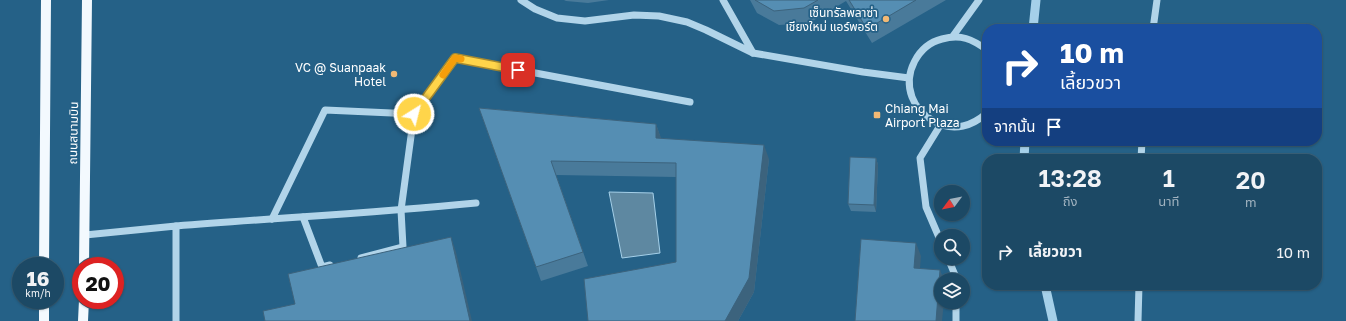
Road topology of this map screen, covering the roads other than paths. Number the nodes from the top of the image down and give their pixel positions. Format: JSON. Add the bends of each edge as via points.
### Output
{"nodes":[{"id":1,"x":46,"y":0,"type":"edge"},
{"id":2,"x":87,"y":0,"type":"edge"},
{"id":3,"x":521,"y":0,"type":"edge"},
{"id":4,"x":723,"y":0,"type":"edge"},
{"id":5,"x":979,"y":0,"type":"edge"},
{"id":6,"x":1157,"y":0,"type":"edge"},
{"id":7,"x":1154,"y":24,"type":"edge"},
{"id":8,"x":953,"y":36,"type":"junction"},
{"id":9,"x":982,"y":46,"type":"edge"},
{"id":10,"x":753,"y":53,"type":"junction"},
{"id":11,"x":909,"y":78,"type":"junction"},
{"id":12,"x":690,"y":102,"type":"dead end"},
{"id":13,"x":414,"y":114,"type":"junction"},
{"id":14,"x":982,"y":117,"type":"edge"},
{"id":15,"x":941,"y":124,"type":"junction"},
{"id":16,"x":476,"y":202,"type":"dead end"},
{"id":17,"x":401,"y":210,"type":"junction"},
{"id":18,"x":303,"y":217,"type":"junction"},
{"id":19,"x":272,"y":219,"type":"junction"},
{"id":20,"x":176,"y":226,"type":"junction"},
{"id":21,"x":935,"y":229,"type":"edge"},
{"id":22,"x":85,"y":235,"type":"junction"},
{"id":23,"x":44,"y":257,"type":"edge"},
{"id":24,"x":84,"y":257,"type":"edge"},
{"id":25,"x":351,"y":260,"type":"edge"},
{"id":26,"x":336,"y":263,"type":"edge"},
{"id":27,"x":1139,"y":290,"type":"edge"},
{"id":28,"x":44,"y":309,"type":"edge"},
{"id":29,"x":84,"y":309,"type":"edge"},
{"id":30,"x":956,"y":309,"type":"edge"},
{"id":31,"x":44,"y":321,"type":"edge"},
{"id":32,"x":83,"y":321,"type":"edge"},
{"id":33,"x":176,"y":321,"type":"edge"},
{"id":34,"x":956,"y":321,"type":"edge"},
{"id":35,"x":1138,"y":321,"type":"edge"}],
"edges":[{"from":1,"to":23,"type":"main road"},
{"from":2,"to":22,"type":"main road","name":"ถนนสนามบิน"},
{"from":3,"to":10,"type":"lane","via":[[557,18],[585,21],[634,15],[660,16],[687,22]]},
{"from":4,"to":10,"type":"lane"},
{"from":5,"to":8,"type":"lane"},
{"from":6,"to":7,"type":"lane"},
{"from":8,"to":9,"type":"lane","via":[[975,41]]},
{"from":8,"to":11,"type":"lane","via":[[935,41],[922,50],[913,63]]},
{"from":10,"to":11,"type":"lane"},
{"from":11,"to":15,"type":"lane","via":[[912,96],[920,110]]},
{"from":12,"to":13,"type":"lane","via":[[455,58]]},
{"from":13,"to":17,"type":"lane"},
{"from":13,"to":19,"type":"lane","via":[[325,110]]},
{"from":14,"to":15,"type":"lane","via":[[962,126]]},
{"from":15,"to":21,"type":"lane","via":[[920,158],[926,207]]},
{"from":16,"to":17,"type":"lane"},
{"from":17,"to":18,"type":"lane"},
{"from":17,"to":25,"type":"lane","via":[[403,247]]},
{"from":18,"to":19,"type":"lane"},
{"from":18,"to":26,"type":"lane","via":[[322,267]]},
{"from":19,"to":20,"type":"lane"},
{"from":20,"to":22,"type":"lane"},
{"from":20,"to":33,"type":"lane"},
{"from":22,"to":24,"type":"main road","name":"ถนนสนามบิน"},
{"from":27,"to":35,"type":"lane"},
{"from":28,"to":31,"type":"main road"},
{"from":29,"to":32,"type":"main road"},
{"from":30,"to":34,"type":"lane"}]}
